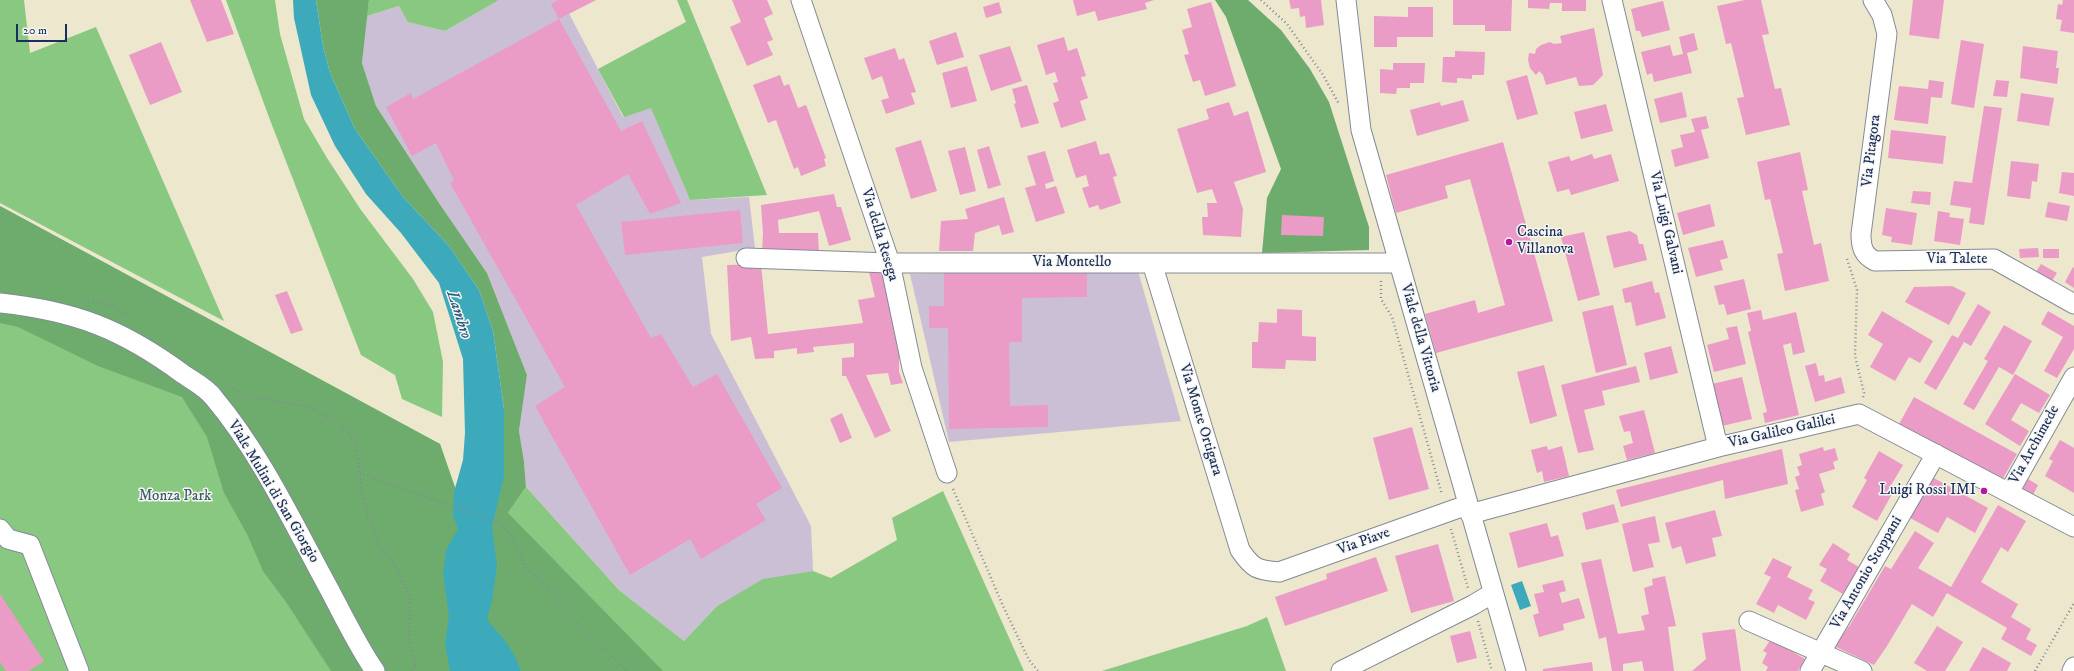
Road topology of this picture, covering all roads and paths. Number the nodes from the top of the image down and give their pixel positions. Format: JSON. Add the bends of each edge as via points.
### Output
{"nodes":[{"id":1,"x":801,"y":0,"type":"edge"},
{"id":2,"x":1260,"y":0,"type":"edge"},
{"id":3,"x":1347,"y":0,"type":"edge"},
{"id":4,"x":1613,"y":0,"type":"edge"},
{"id":5,"x":1873,"y":0,"type":"edge"},
{"id":6,"x":1340,"y":106,"type":"dead end"},
{"id":7,"x":746,"y":258,"type":"dead end"},
{"id":8,"x":1876,"y":261,"type":"joint"},
{"id":9,"x":890,"y":263,"type":"junction"},
{"id":10,"x":1152,"y":263,"type":"junction"},
{"id":11,"x":1380,"y":263,"type":"junction"},
{"id":12,"x":1399,"y":263,"type":"junction"},
{"id":13,"x":0,"y":303,"type":"edge"},
{"id":14,"x":2074,"y":304,"type":"edge"},
{"id":15,"x":2074,"y":377,"type":"edge"},
{"id":16,"x":1718,"y":447,"type":"junction"},
{"id":17,"x":1936,"y":454,"type":"junction"},
{"id":18,"x":946,"y":472,"type":"joint"},
{"id":19,"x":2009,"y":492,"type":"junction"},
{"id":20,"x":1469,"y":510,"type":"junction"},
{"id":21,"x":1446,"y":512,"type":"junction"},
{"id":22,"x":2074,"y":527,"type":"edge"},
{"id":23,"x":0,"y":529,"type":"edge"},
{"id":24,"x":1259,"y":570,"type":"joint"},
{"id":25,"x":1493,"y":593,"type":"junction"},
{"id":26,"x":2074,"y":603,"type":"edge"},
{"id":27,"x":1473,"y":605,"type":"junction"},
{"id":28,"x":1749,"y":621,"type":"dead end"},
{"id":29,"x":1821,"y":652,"type":"junction"},
{"id":30,"x":415,"y":664,"type":"junction"},
{"id":31,"x":2074,"y":667,"type":"edge"},
{"id":32,"x":79,"y":671,"type":"edge"},
{"id":33,"x":375,"y":671,"type":"edge"},
{"id":34,"x":411,"y":671,"type":"edge"},
{"id":35,"x":416,"y":671,"type":"edge"},
{"id":36,"x":627,"y":671,"type":"edge"},
{"id":37,"x":1038,"y":671,"type":"edge"},
{"id":38,"x":1341,"y":671,"type":"edge"},
{"id":39,"x":1492,"y":671,"type":"edge"},
{"id":40,"x":1516,"y":671,"type":"edge"},
{"id":41,"x":1810,"y":671,"type":"edge"},
{"id":42,"x":1862,"y":671,"type":"edge"},
{"id":43,"x":2034,"y":671,"type":"edge"},
{"id":44,"x":2072,"y":671,"type":"edge"}],
"edges":[{"from":1,"to":9,"type":"street","name":"Via della Resega"},
{"from":2,"to":6,"type":"path","via":[[1287,24],[1323,75]]},
{"from":3,"to":12,"type":"street","name":"Viale della Vittoria","via":[[1361,130]]},
{"from":4,"to":16,"type":"street","name":"Via Luigi Galvani"},
{"from":5,"to":8,"type":"street","name":"Via Pitagora","via":[[1882,15],[1887,34],[1861,245],[1864,253]]},
{"from":7,"to":9,"type":"street","name":"Via Montello"},
{"from":8,"to":14,"type":"street","name":"Via Talete","via":[[1994,259]]},
{"from":9,"to":10,"type":"street","name":"Via Montello"},
{"from":9,"to":18,"type":"street","name":"Via della Resega","via":[[912,368]]},
{"from":10,"to":11,"type":"street","name":"Via Montello"},
{"from":10,"to":24,"type":"street","name":"Via Monte Ortigara","via":[[1240,550],[1250,564]]},
{"from":11,"to":12,"type":"street","name":"Via Montello"},
{"from":11,"to":21,"type":"path","via":[[1381,299],[1392,317]]},
{"from":12,"to":20,"type":"street","name":"Viale della Vittoria"},
{"from":13,"to":33,"type":"street","name":"Viale Mulini di San Giorgio","via":[[37,307],[75,316],[119,333],[168,363],[213,396],[244,438],[265,473]]},
{"from":15,"to":19,"type":"street","name":"Via Archimede"},
{"from":16,"to":17,"type":"street","name":"Via Galileo Galilei","via":[[1859,414]]},
{"from":16,"to":20,"type":"street","name":"Via Galileo Galilei"},
{"from":17,"to":19,"type":"street","name":"Via Galileo Galilei"},
{"from":17,"to":29,"type":"street","name":"Via Antonio Stoppani"},
{"from":18,"to":37,"type":"path","via":[[1002,606],[1029,660]]},
{"from":19,"to":22,"type":"street","name":"Via Galileo Galilei"},
{"from":20,"to":21,"type":"street","name":"Via Piave"},
{"from":20,"to":25,"type":"street","name":"Viale della Vittoria"},
{"from":21,"to":24,"type":"street","name":"Via Piave","via":[[1279,572]]},
{"from":21,"to":27,"type":"path"},
{"from":23,"to":32,"type":"street","via":[[8,539],[30,545]]},
{"from":25,"to":27,"type":"street"},
{"from":25,"to":40,"type":"street","name":"Viale della Vittoria"},
{"from":26,"to":43,"type":"path"},
{"from":27,"to":38,"type":"street"},
{"from":27,"to":39,"type":"path"},
{"from":28,"to":29,"type":"street"},
{"from":29,"to":41,"type":"street","name":"Via Antonio Stoppani"},
{"from":29,"to":42,"type":"street"},
{"from":30,"to":34,"type":"path"},
{"from":30,"to":35,"type":"path"},
{"from":30,"to":36,"type":"path","via":[[408,645],[410,599],[398,571],[377,541],[363,502],[360,473],[498,522],[510,533],[526,568],[552,592],[574,620]]},
{"from":31,"to":44,"type":"street"}]}
